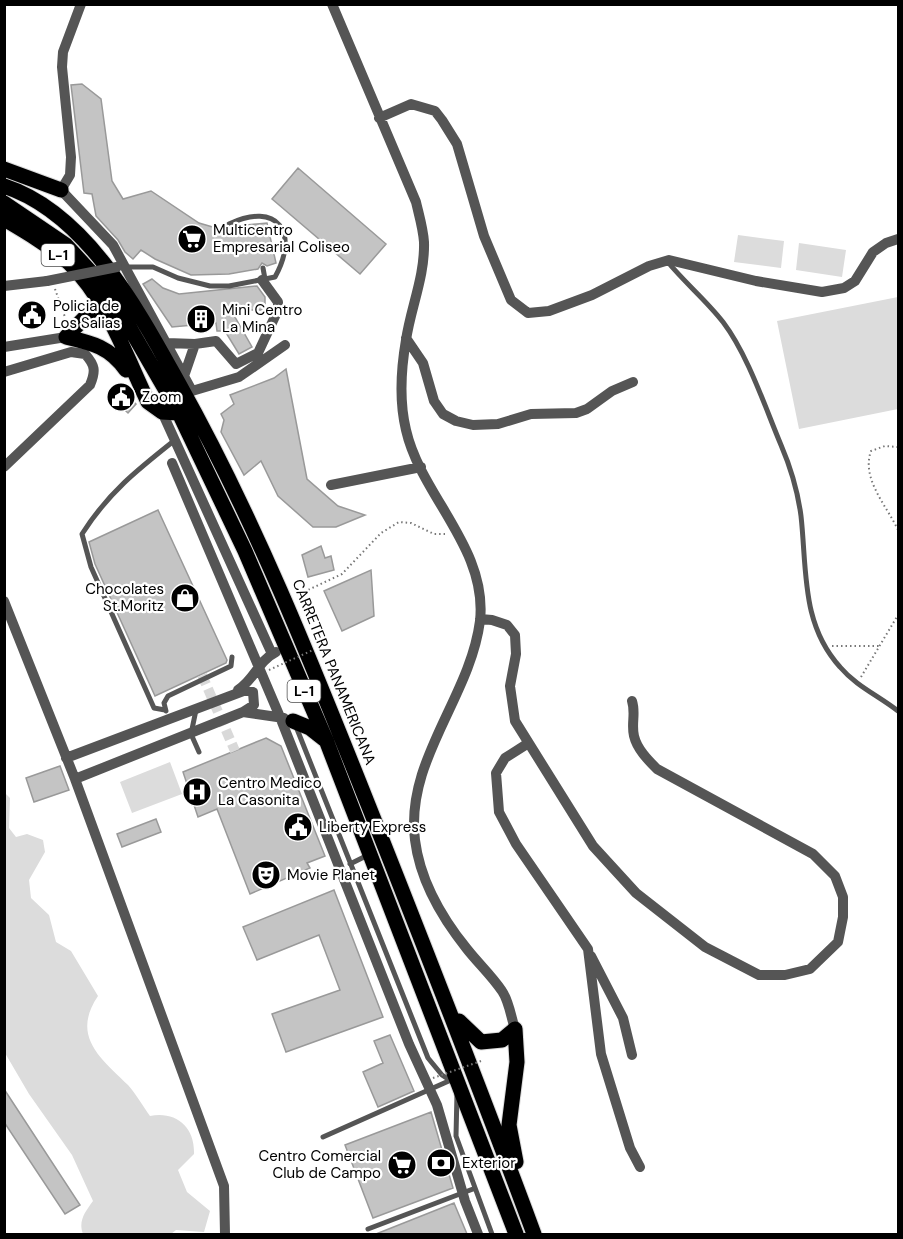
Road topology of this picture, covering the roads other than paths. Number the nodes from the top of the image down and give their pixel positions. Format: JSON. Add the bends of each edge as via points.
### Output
{"nodes":[{"id":1,"x":81,"y":4,"type":"edge"},
{"id":2,"x":332,"y":4,"type":"edge"},
{"id":3,"x":379,"y":118,"type":"junction"},
{"id":4,"x":4,"y":169,"type":"edge"},
{"id":5,"x":4,"y":186,"type":"edge"},
{"id":6,"x":60,"y":190,"type":"junction"},
{"id":7,"x":4,"y":203,"type":"edge"},
{"id":8,"x":4,"y":219,"type":"edge"},
{"id":9,"x":229,"y":224,"type":"dead end"},
{"id":10,"x":898,"y":239,"type":"edge"},
{"id":11,"x":667,"y":260,"type":"junction"},
{"id":12,"x":122,"y":267,"type":"junction"},
{"id":13,"x":263,"y":268,"type":"dead end"},
{"id":14,"x":264,"y":279,"type":"junction"},
{"id":15,"x":7,"y":288,"type":"edge"},
{"id":16,"x":99,"y":303,"type":"junction"},
{"id":17,"x":68,"y":334,"type":"junction"},
{"id":18,"x":406,"y":338,"type":"junction"},
{"id":19,"x":166,"y":343,"type":"junction"},
{"id":20,"x":195,"y":344,"type":"junction"},
{"id":21,"x":285,"y":345,"type":"dead end"},
{"id":22,"x":5,"y":346,"type":"edge"},
{"id":23,"x":4,"y":372,"type":"edge"},
{"id":24,"x":184,"y":376,"type":"junction"},
{"id":25,"x":633,"y":382,"type":"dead end"},
{"id":26,"x":192,"y":391,"type":"junction"},
{"id":27,"x":148,"y":402,"type":"junction"},
{"id":28,"x":162,"y":412,"type":"junction"},
{"id":29,"x":179,"y":413,"type":"junction"},
{"id":30,"x":175,"y":440,"type":"junction"},
{"id":31,"x":217,"y":452,"type":"junction"},
{"id":32,"x":172,"y":463,"type":"dead end"},
{"id":33,"x":4,"y":467,"type":"edge"},
{"id":34,"x":421,"y":467,"type":"junction"},
{"id":35,"x":331,"y":485,"type":"dead end"},
{"id":36,"x":4,"y":601,"type":"edge"},
{"id":37,"x":480,"y":619,"type":"junction"},
{"id":38,"x":278,"y":651,"type":"junction"},
{"id":39,"x":232,"y":657,"type":"dead end"},
{"id":40,"x":264,"y":668,"type":"junction"},
{"id":41,"x":231,"y":695,"type":"junction"},
{"id":42,"x":632,"y":701,"type":"dead end"},
{"id":43,"x":196,"y":708,"type":"junction"},
{"id":44,"x":898,"y":711,"type":"edge"},
{"id":45,"x":243,"y":712,"type":"junction"},
{"id":46,"x":167,"y":716,"type":"junction"},
{"id":47,"x":287,"y":719,"type":"junction"},
{"id":48,"x":191,"y":734,"type":"junction"},
{"id":49,"x":173,"y":738,"type":"junction"},
{"id":50,"x":326,"y":740,"type":"junction"},
{"id":51,"x":527,"y":744,"type":"junction"},
{"id":52,"x":199,"y":752,"type":"dead end"},
{"id":53,"x":66,"y":758,"type":"junction"},
{"id":54,"x":75,"y":779,"type":"junction"},
{"id":55,"x":370,"y":854,"type":"junction"},
{"id":56,"x":350,"y":864,"type":"junction"},
{"id":57,"x":588,"y":949,"type":"junction"},
{"id":58,"x":453,"y":1014,"type":"junction"},
{"id":59,"x":515,"y":1029,"type":"junction"},
{"id":60,"x":632,"y":1055,"type":"dead end"},
{"id":61,"x":454,"y":1081,"type":"junction"},
{"id":62,"x":431,"y":1083,"type":"junction"},
{"id":63,"x":323,"y":1137,"type":"dead end"},
{"id":64,"x":640,"y":1167,"type":"dead end"},
{"id":65,"x":473,"y":1189,"type":"junction"},
{"id":66,"x":462,"y":1193,"type":"junction"},
{"id":67,"x":368,"y":1229,"type":"dead end"},
{"id":68,"x":533,"y":1231,"type":"edge"},
{"id":69,"x":225,"y":1234,"type":"edge"},
{"id":70,"x":478,"y":1234,"type":"edge"},
{"id":71,"x":492,"y":1234,"type":"edge"},
{"id":72,"x":516,"y":1234,"type":"edge"}],
"edges":[{"from":1,"to":6,"type":"street","via":[[62,60],[71,157],[70,175]]},
{"from":2,"to":3,"type":"street"},
{"from":3,"to":11,"type":"street","via":[[411,104],[435,111],[442,120],[457,144],[484,236],[518,308],[538,314],[549,311]]},
{"from":3,"to":18,"type":"street","via":[[416,202],[424,242],[420,282]]},
{"from":4,"to":6,"type":"main road"},
{"from":5,"to":31,"type":"main road","name":"CARRETERA PANAMERICANA","number":"L-1","via":[[20,191],[66,224],[115,277]]},
{"from":6,"to":12,"type":"street","via":[[99,228]]},
{"from":7,"to":29,"type":"main road","number":"L-1","via":[[66,245],[103,285]]},
{"from":8,"to":16,"type":"main road","number":"L-1","via":[[69,264]]},
{"from":9,"to":14,"type":"lane","via":[[263,218],[282,226],[286,236],[282,265],[275,277]]},
{"from":10,"to":11,"type":"street","via":[[873,252],[855,281],[844,288],[822,292]]},
{"from":11,"to":44,"type":"lane","via":[[722,321],[749,367],[781,446],[801,514],[808,608],[824,645],[856,683]]},
{"from":12,"to":14,"type":"lane","via":[[153,267],[210,286]]},
{"from":12,"to":15,"type":"street","bridge":true},
{"from":12,"to":19,"type":"street"},
{"from":13,"to":14,"type":"lane"},
{"from":14,"to":20,"type":"street","via":[[278,302],[278,310],[258,353],[236,364],[216,341]]},
{"from":16,"to":17,"type":"main road"},
{"from":16,"to":27,"type":"main road","number":"L-1"},
{"from":17,"to":22,"type":"street"},
{"from":17,"to":27,"type":"main road","via":[[99,344],[117,357]]},
{"from":18,"to":25,"type":"street","via":[[423,363],[434,401],[443,414],[473,425],[498,424],[531,414],[576,412]]},
{"from":18,"to":34,"type":"street","via":[[403,416]]},
{"from":19,"to":20,"type":"street"},
{"from":19,"to":24,"type":"street"},
{"from":20,"to":24,"type":"street"},
{"from":21,"to":26,"type":"street","via":[[239,377]]},
{"from":23,"to":33,"type":"street","via":[[71,352],[85,354],[93,363],[95,375],[90,385]]},
{"from":24,"to":26,"type":"street"},
{"from":26,"to":31,"type":"main road"},
{"from":27,"to":28,"type":"main road","number":"L-1"},
{"from":28,"to":29,"type":"main road"},
{"from":28,"to":30,"type":"street"},
{"from":29,"to":38,"type":"main road","number":"L-1","via":[[245,551]]},
{"from":30,"to":38,"type":"street"},
{"from":30,"to":46,"type":"lane","via":[[100,505],[82,534],[154,708]]},
{"from":31,"to":58,"type":"main road","name":"CARRETERA PANAMERICANA","number":"L-1","via":[[284,594]]},
{"from":32,"to":40,"type":"street"},
{"from":34,"to":35,"type":"street"},
{"from":34,"to":37,"type":"street","via":[[460,537],[478,585]]},
{"from":36,"to":53,"type":"street"},
{"from":37,"to":51,"type":"street","via":[[507,625],[515,635],[510,686],[515,721]]},
{"from":37,"to":59,"type":"street","via":[[475,648],[426,762],[416,799],[415,840],[435,900],[453,930],[504,992]]},
{"from":38,"to":40,"type":"street"},
{"from":38,"to":50,"type":"main road","number":"L-1"},
{"from":39,"to":46,"type":"lane","via":[[231,666],[168,696]]},
{"from":40,"to":41,"type":"street"},
{"from":40,"to":47,"type":"street"},
{"from":41,"to":43,"type":"street"},
{"from":41,"to":45,"type":"street","via":[[253,692],[254,705]]},
{"from":42,"to":51,"type":"street","via":[[634,736],[657,769],[813,854],[835,876],[843,897],[838,942],[810,969],[785,975],[759,975],[705,946],[636,893],[593,846]]},
{"from":43,"to":46,"type":"street"},
{"from":43,"to":48,"type":"lane"},
{"from":45,"to":47,"type":"street"},
{"from":45,"to":48,"type":"street"},
{"from":46,"to":49,"type":"street","via":[[168,736]]},
{"from":46,"to":53,"type":"street"},
{"from":47,"to":50,"type":"main road"},
{"from":47,"to":56,"type":"lane"},
{"from":47,"to":62,"type":"street","via":[[409,1044]]},
{"from":48,"to":49,"type":"street"},
{"from":48,"to":52,"type":"lane"},
{"from":49,"to":54,"type":"street"},
{"from":50,"to":55,"type":"main road","number":"L-1"},
{"from":51,"to":57,"type":"street","via":[[505,758],[496,773],[499,812],[516,844]]},
{"from":53,"to":54,"type":"street"},
{"from":54,"to":69,"type":"street","via":[[224,1186]]},
{"from":55,"to":56,"type":"lane"},
{"from":55,"to":61,"type":"main road","number":"L-1"},
{"from":56,"to":61,"type":"lane","via":[[428,1058],[442,1075]]},
{"from":57,"to":60,"type":"street","via":[[623,1018]]},
{"from":57,"to":64,"type":"street","via":[[601,1054],[630,1148]]},
{"from":58,"to":59,"type":"main road","number":"L-1","via":[[481,1042],[502,1040]]},
{"from":58,"to":68,"type":"main road","name":"CARRETERA PANAMERICANA","number":"L-1"},
{"from":59,"to":68,"type":"main road","via":[[517,1062],[509,1125]]},
{"from":61,"to":62,"type":"lane"},
{"from":61,"to":65,"type":"lane","via":[[456,1136]]},
{"from":61,"to":72,"type":"main road","number":"L-1"},
{"from":62,"to":63,"type":"lane"},
{"from":62,"to":66,"type":"street"},
{"from":65,"to":66,"type":"lane"},
{"from":65,"to":71,"type":"lane"},
{"from":66,"to":67,"type":"lane"},
{"from":66,"to":70,"type":"street"}]}
